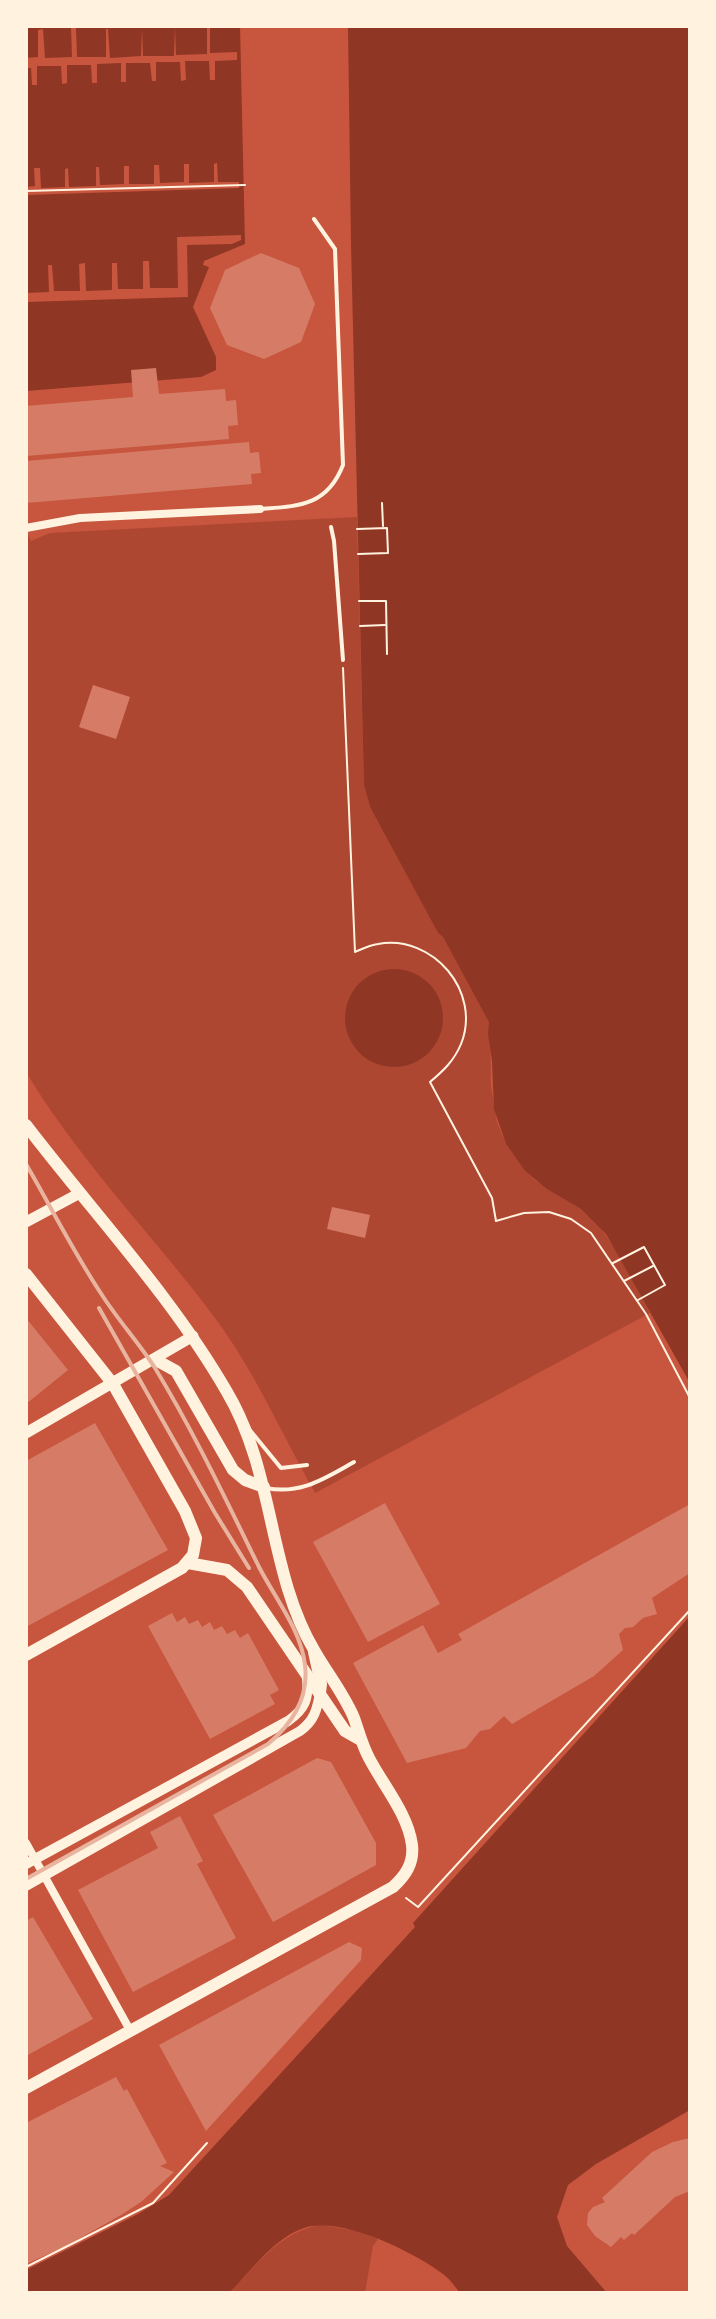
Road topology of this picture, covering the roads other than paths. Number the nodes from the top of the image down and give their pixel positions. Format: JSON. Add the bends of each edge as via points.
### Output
{"nodes":[{"id":1,"x":314,"y":219,"type":"dead end"},
{"id":2,"x":260,"y":509,"type":"joint"},
{"id":3,"x":331,"y":527,"type":"dead end"},
{"id":4,"x":26,"y":528,"type":"edge"},
{"id":5,"x":343,"y":660,"type":"road end"},
{"id":6,"x":26,"y":1125,"type":"edge"},
{"id":7,"x":80,"y":1193,"type":"junction"},
{"id":8,"x":26,"y":1222,"type":"edge"},
{"id":9,"x":26,"y":1274,"type":"edge"},
{"id":10,"x":193,"y":1336,"type":"junction"},
{"id":11,"x":156,"y":1360,"type":"junction"},
{"id":12,"x":113,"y":1384,"type":"junction"},
{"id":13,"x":244,"y":1422,"type":"junction"},
{"id":14,"x":26,"y":1433,"type":"edge"},
{"id":15,"x":354,"y":1462,"type":"dead end"},
{"id":16,"x":307,"y":1465,"type":"dead end"},
{"id":17,"x":264,"y":1487,"type":"junction"},
{"id":18,"x":188,"y":1563,"type":"junction"},
{"id":19,"x":313,"y":1649,"type":"junction"},
{"id":20,"x":26,"y":1655,"type":"edge"},
{"id":21,"x":307,"y":1675,"type":"junction"},
{"id":22,"x":320,"y":1693,"type":"junction"},
{"id":23,"x":359,"y":1739,"type":"junction"},
{"id":24,"x":26,"y":1843,"type":"edge"},
{"id":25,"x":30,"y":1862,"type":"edge"},
{"id":26,"x":45,"y":1876,"type":"junction"},
{"id":27,"x":26,"y":1886,"type":"edge"},
{"id":28,"x":131,"y":2032,"type":"junction"},
{"id":29,"x":26,"y":2088,"type":"edge"}],
"edges":[{"from":1,"to":2,"type":"lane","via":[[335,249],[343,465],[333,485],[313,501]]},
{"from":2,"to":4,"type":"street","via":[[111,515]]},
{"from":3,"to":5,"type":"lane"},
{"from":6,"to":7,"type":"main road"},
{"from":7,"to":8,"type":"main road"},
{"from":7,"to":10,"type":"main road"},
{"from":9,"to":12,"type":"main road"},
{"from":10,"to":11,"type":"main road"},
{"from":10,"to":13,"type":"main road"},
{"from":11,"to":12,"type":"main road"},
{"from":11,"to":17,"type":"main road","via":[[176,1371],[236,1474]]},
{"from":12,"to":14,"type":"main road"},
{"from":12,"to":18,"type":"main road","via":[[192,1523],[195,1545]]},
{"from":13,"to":16,"type":"lane","via":[[277,1466]]},
{"from":13,"to":17,"type":"main road"},
{"from":15,"to":17,"type":"lane","via":[[291,1491]]},
{"from":17,"to":19,"type":"main road","via":[[291,1596]]},
{"from":18,"to":20,"type":"main road"},
{"from":18,"to":21,"type":"main road","via":[[227,1570],[239,1578]]},
{"from":19,"to":22,"type":"main road"},
{"from":19,"to":23,"type":"main road","via":[[355,1720]]},
{"from":21,"to":22,"type":"main road"},
{"from":21,"to":25,"type":"street","via":[[307,1701],[288,1721]]},
{"from":22,"to":23,"type":"main road","via":[[345,1731]]},
{"from":22,"to":26,"type":"street","via":[[315,1714],[300,1731]]},
{"from":23,"to":28,"type":"main road","via":[[404,1819],[411,1843],[410,1865],[393,1887]]},
{"from":24,"to":25,"type":"street"},
{"from":25,"to":26,"type":"street"},
{"from":26,"to":27,"type":"street"},
{"from":26,"to":28,"type":"street"},
{"from":28,"to":29,"type":"main road"}]}
